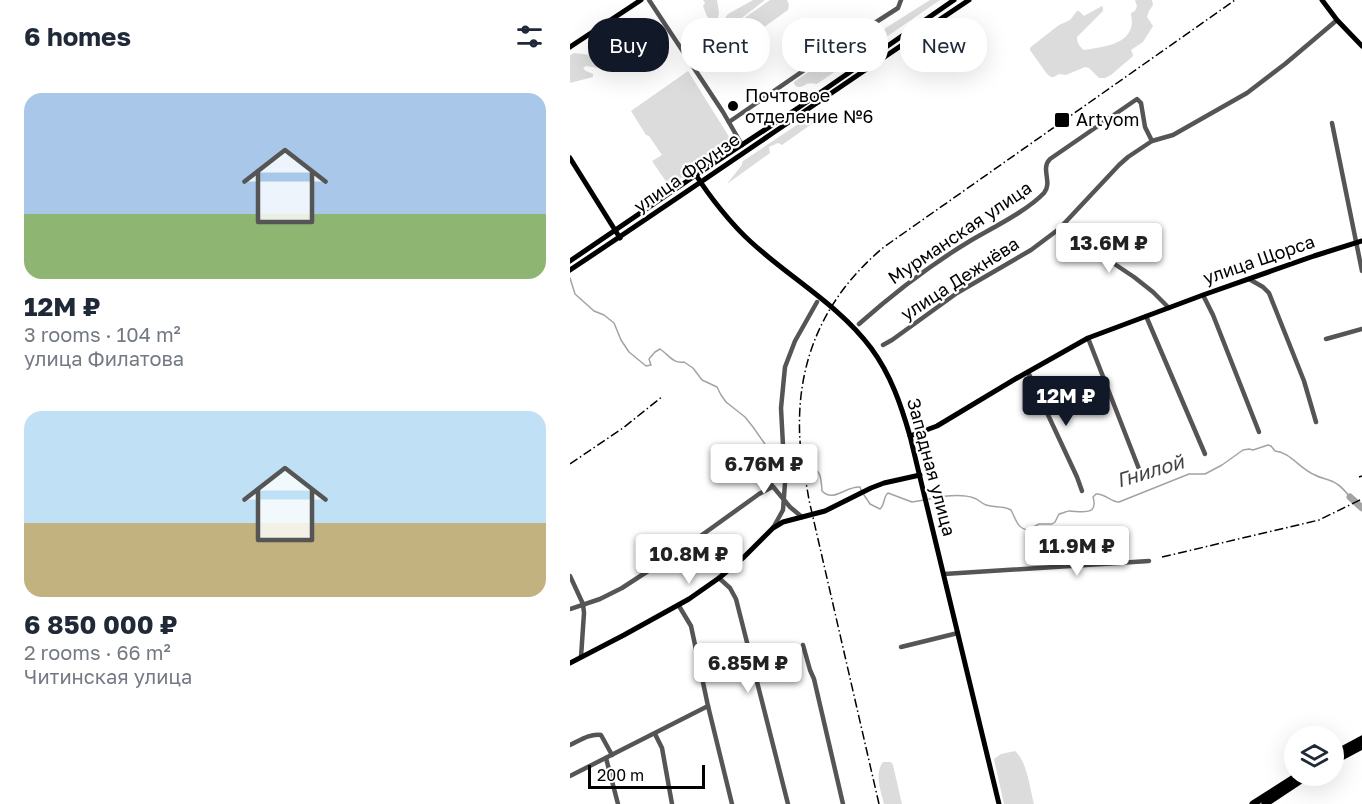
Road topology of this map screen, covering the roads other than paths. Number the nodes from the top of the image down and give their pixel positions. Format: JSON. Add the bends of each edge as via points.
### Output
{"nodes":[{"id":1,"x":641,"y":0,"type":"edge"},
{"id":2,"x":649,"y":0,"type":"edge"},
{"id":3,"x":901,"y":0,"type":"edge"},
{"id":4,"x":954,"y":0,"type":"edge"},
{"id":5,"x":969,"y":0,"type":"edge"},
{"id":6,"x":1322,"y":0,"type":"edge"},
{"id":7,"x":1337,"y":20,"type":"junction"},
{"id":8,"x":1362,"y":46,"type":"edge"},
{"id":9,"x":570,"y":47,"type":"edge"},
{"id":10,"x":729,"y":122,"type":"junction"},
{"id":11,"x":1332,"y":123,"type":"dead end"},
{"id":12,"x":1152,"y":141,"type":"junction"},
{"id":13,"x":742,"y":145,"type":"junction"},
{"id":14,"x":746,"y":151,"type":"junction"},
{"id":15,"x":570,"y":158,"type":"edge"},
{"id":16,"x":696,"y":175,"type":"junction"},
{"id":17,"x":700,"y":182,"type":"junction"},
{"id":18,"x":1059,"y":230,"type":"junction"},
{"id":19,"x":615,"y":231,"type":"junction"},
{"id":20,"x":620,"y":238,"type":"junction"},
{"id":21,"x":1359,"y":242,"type":"edge"},
{"id":22,"x":570,"y":261,"type":"edge"},
{"id":23,"x":570,"y":270,"type":"edge"},
{"id":24,"x":1362,"y":271,"type":"edge"},
{"id":25,"x":1249,"y":279,"type":"junction"},
{"id":26,"x":1203,"y":295,"type":"junction"},
{"id":27,"x":817,"y":302,"type":"dead end"},
{"id":28,"x":1169,"y":308,"type":"junction"},
{"id":29,"x":1146,"y":316,"type":"junction"},
{"id":30,"x":859,"y":324,"type":"dead end"},
{"id":31,"x":1362,"y":329,"type":"edge"},
{"id":32,"x":1088,"y":338,"type":"junction"},
{"id":33,"x":1326,"y":339,"type":"dead end"},
{"id":34,"x":883,"y":345,"type":"dead end"},
{"id":35,"x":1028,"y":372,"type":"junction"},
{"id":36,"x":1316,"y":422,"type":"dead end"},
{"id":37,"x":1259,"y":432,"type":"dead end"},
{"id":38,"x":910,"y":436,"type":"junction"},
{"id":39,"x":1205,"y":454,"type":"dead end"},
{"id":40,"x":749,"y":468,"type":"dead end"},
{"id":41,"x":1141,"y":474,"type":"dead end"},
{"id":42,"x":920,"y":475,"type":"junction"},
{"id":43,"x":772,"y":487,"type":"junction"},
{"id":44,"x":1082,"y":491,"type":"dead end"},
{"id":45,"x":784,"y":501,"type":"junction"},
{"id":46,"x":802,"y":517,"type":"junction"},
{"id":47,"x":773,"y":528,"type":"junction"},
{"id":48,"x":1149,"y":561,"type":"dead end"},
{"id":49,"x":944,"y":574,"type":"junction"},
{"id":50,"x":570,"y":576,"type":"edge"},
{"id":51,"x":720,"y":578,"type":"junction"},
{"id":52,"x":583,"y":604,"type":"junction"},
{"id":53,"x":679,"y":606,"type":"junction"},
{"id":54,"x":570,"y":609,"type":"edge"},
{"id":55,"x":958,"y":633,"type":"junction"},
{"id":56,"x":803,"y":645,"type":"dead end"},
{"id":57,"x":901,"y":647,"type":"dead end"},
{"id":58,"x":581,"y":657,"type":"junction"},
{"id":59,"x":570,"y":663,"type":"edge"},
{"id":60,"x":708,"y":706,"type":"junction"},
{"id":61,"x":655,"y":734,"type":"junction"},
{"id":62,"x":1362,"y":739,"type":"edge"},
{"id":63,"x":570,"y":745,"type":"edge"},
{"id":64,"x":1362,"y":746,"type":"edge"},
{"id":65,"x":1344,"y":748,"type":"edge"},
{"id":66,"x":1344,"y":756,"type":"edge"},
{"id":67,"x":609,"y":757,"type":"junction"},
{"id":68,"x":570,"y":776,"type":"edge"},
{"id":69,"x":1284,"y":784,"type":"edge"},
{"id":70,"x":1292,"y":786,"type":"edge"},
{"id":71,"x":618,"y":804,"type":"edge"},
{"id":72,"x":672,"y":804,"type":"edge"},
{"id":73,"x":732,"y":804,"type":"edge"},
{"id":74,"x":788,"y":804,"type":"edge"},
{"id":75,"x":843,"y":804,"type":"edge"},
{"id":76,"x":999,"y":804,"type":"edge"},
{"id":77,"x":1253,"y":804,"type":"edge"},
{"id":78,"x":1265,"y":804,"type":"edge"}],
"edges":[{"from":1,"to":9,"type":"main road"},
{"from":2,"to":10,"type":"street"},
{"from":3,"to":10,"type":"street","via":[[898,8]]},
{"from":4,"to":13,"type":"main road","name":"улица Фрунзе"},
{"from":5,"to":14,"type":"main road","name":"улица Фрунзе"},
{"from":6,"to":7,"type":"main road"},
{"from":7,"to":8,"type":"main road"},
{"from":7,"to":12,"type":"street","name":"улица Дежнёва","via":[[1247,93],[1173,135]]},
{"from":10,"to":13,"type":"street"},
{"from":11,"to":21,"type":"street"},
{"from":12,"to":18,"type":"street","name":"улица Дежнёва","via":[[1119,165]]},
{"from":12,"to":30,"type":"street","name":"Мурманская улица","via":[[1137,99],[1050,159],[1046,191],[1030,204],[926,270]]},
{"from":13,"to":14,"type":"main road"},
{"from":13,"to":16,"type":"main road","name":"улица Фрунзе"},
{"from":14,"to":17,"type":"main road","name":"улица Фрунзе"},
{"from":15,"to":19,"type":"main road"},
{"from":16,"to":17,"type":"main road","name":"Западная улица"},
{"from":16,"to":19,"type":"main road","name":"улица Фрунзе"},
{"from":17,"to":20,"type":"main road","name":"улица Фрунзе"},
{"from":17,"to":38,"type":"main road","name":"Западная улица","via":[[751,243],[842,317],[869,346],[893,386]]},
{"from":18,"to":28,"type":"street","via":[[1087,252],[1134,277]]},
{"from":18,"to":34,"type":"street","name":"улица Дежнёва","via":[[957,292]]},
{"from":19,"to":20,"type":"main road"},
{"from":19,"to":22,"type":"main road","name":"улица Фрунзе"},
{"from":20,"to":23,"type":"main road","name":"улица Фрунзе"},
{"from":21,"to":24,"type":"street"},
{"from":21,"to":25,"type":"main road","name":"улица Щорса"},
{"from":25,"to":26,"type":"main road","name":"улица Щорса"},
{"from":25,"to":36,"type":"street","via":[[1269,293]]},
{"from":26,"to":28,"type":"main road","name":"улица Щорса"},
{"from":26,"to":37,"type":"street"},
{"from":27,"to":45,"type":"street","via":[[785,367]]},
{"from":28,"to":29,"type":"main road","name":"улица Щорса"},
{"from":29,"to":32,"type":"main road","name":"улица Щорса"},
{"from":29,"to":39,"type":"street"},
{"from":31,"to":33,"type":"street"},
{"from":32,"to":35,"type":"main road","name":"улица Щорса"},
{"from":32,"to":41,"type":"street"},
{"from":35,"to":38,"type":"main road","name":"улица Щорса","via":[[937,426]]},
{"from":35,"to":44,"type":"street"},
{"from":38,"to":42,"type":"main road","name":"Западная улица"},
{"from":40,"to":43,"type":"street","via":[[765,477]]},
{"from":42,"to":46,"type":"main road","via":[[884,483]]},
{"from":42,"to":49,"type":"main road","name":"Западная улица"},
{"from":43,"to":45,"type":"street"},
{"from":43,"to":52,"type":"street","via":[[622,588]]},
{"from":45,"to":46,"type":"street"},
{"from":45,"to":47,"type":"street"},
{"from":46,"to":47,"type":"main road"},
{"from":47,"to":51,"type":"main road"},
{"from":48,"to":49,"type":"street"},
{"from":49,"to":55,"type":"main road","name":"Западная улица"},
{"from":50,"to":52,"type":"street"},
{"from":51,"to":53,"type":"main road"},
{"from":51,"to":74,"type":"street","via":[[736,599]]},
{"from":52,"to":54,"type":"street"},
{"from":52,"to":58,"type":"street"},
{"from":53,"to":58,"type":"main road"},
{"from":53,"to":60,"type":"street","via":[[692,628]]},
{"from":55,"to":57,"type":"street"},
{"from":55,"to":76,"type":"main road","name":"Западная улица"},
{"from":56,"to":75,"type":"street"},
{"from":58,"to":59,"type":"main road"},
{"from":60,"to":61,"type":"street"},
{"from":60,"to":73,"type":"street"},
{"from":61,"to":67,"type":"street"},
{"from":61,"to":72,"type":"street","via":[[662,748]]},
{"from":62,"to":65,"type":"highway"},
{"from":63,"to":67,"type":"street","via":[[598,734]]},
{"from":64,"to":66,"type":"highway"},
{"from":67,"to":68,"type":"street"},
{"from":67,"to":71,"type":"street"},
{"from":69,"to":77,"type":"highway"},
{"from":70,"to":78,"type":"highway"}]}
